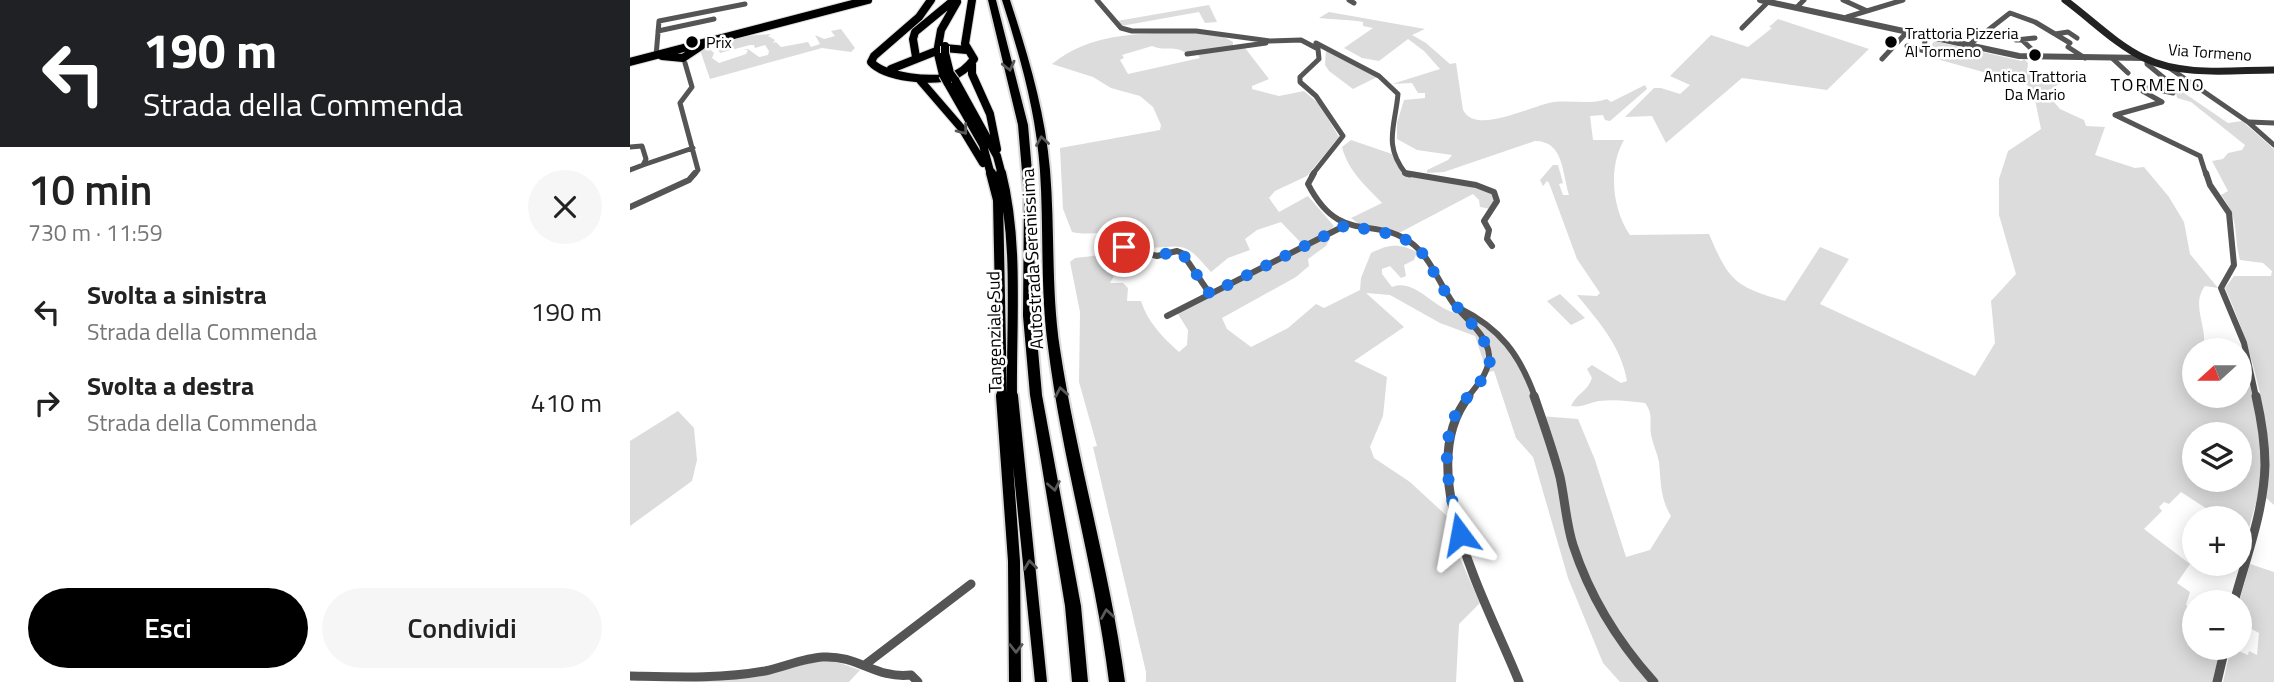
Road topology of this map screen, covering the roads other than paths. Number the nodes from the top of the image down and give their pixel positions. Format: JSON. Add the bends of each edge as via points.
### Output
{"nodes":[{"id":1,"x":868,"y":0,"type":"edge"},
{"id":2,"x":931,"y":0,"type":"edge"},
{"id":3,"x":957,"y":0,"type":"edge"},
{"id":4,"x":965,"y":0,"type":"edge"},
{"id":5,"x":972,"y":0,"type":"edge"},
{"id":6,"x":992,"y":0,"type":"edge"},
{"id":7,"x":1006,"y":0,"type":"edge"},
{"id":8,"x":1097,"y":0,"type":"edge"},
{"id":9,"x":1804,"y":0,"type":"edge"},
{"id":10,"x":1843,"y":0,"type":"edge"},
{"id":11,"x":1903,"y":0,"type":"edge"},
{"id":12,"x":2065,"y":0,"type":"edge"},
{"id":13,"x":1764,"y":1,"type":"edge"},
{"id":14,"x":745,"y":4,"type":"dead end"},
{"id":15,"x":925,"y":4,"type":"edge"},
{"id":16,"x":1797,"y":7,"type":"junction"},
{"id":17,"x":1865,"y":10,"type":"junction"},
{"id":18,"x":1847,"y":16,"type":"junction"},
{"id":19,"x":714,"y":19,"type":"dead end"},
{"id":20,"x":1742,"y":27,"type":"dead end"},
{"id":21,"x":658,"y":31,"type":"junction"},
{"id":22,"x":1907,"y":32,"type":"junction"},
{"id":23,"x":2008,"y":34,"type":"dead end"},
{"id":24,"x":2054,"y":34,"type":"junction"},
{"id":25,"x":1926,"y":36,"type":"junction"},
{"id":26,"x":2035,"y":38,"type":"dead end"},
{"id":27,"x":2077,"y":38,"type":"dead end"},
{"id":28,"x":2022,"y":40,"type":"junction"},
{"id":29,"x":1270,"y":41,"type":"junction"},
{"id":30,"x":1305,"y":41,"type":"junction"},
{"id":31,"x":1969,"y":45,"type":"junction"},
{"id":32,"x":1907,"y":46,"type":"dead end"},
{"id":33,"x":941,"y":50,"type":"junction"},
{"id":34,"x":967,"y":50,"type":"junction"},
{"id":35,"x":2114,"y":50,"type":"dead end"},
{"id":36,"x":1187,"y":54,"type":"dead end"},
{"id":37,"x":682,"y":55,"type":"junction"},
{"id":38,"x":656,"y":56,"type":"junction"},
{"id":39,"x":2040,"y":57,"type":"junction"},
{"id":40,"x":1882,"y":58,"type":"dead end"},
{"id":41,"x":2086,"y":58,"type":"junction"},
{"id":42,"x":2112,"y":58,"type":"junction"},
{"id":43,"x":2123,"y":58,"type":"junction"},
{"id":44,"x":2146,"y":59,"type":"junction"},
{"id":45,"x":913,"y":60,"type":"junction"},
{"id":46,"x":630,"y":62,"type":"edge"},
{"id":47,"x":972,"y":64,"type":"junction"},
{"id":48,"x":2166,"y":65,"type":"junction"},
{"id":49,"x":882,"y":69,"type":"junction"},
{"id":50,"x":2274,"y":70,"type":"edge"},
{"id":51,"x":2128,"y":73,"type":"dead end"},
{"id":52,"x":915,"y":77,"type":"junction"},
{"id":53,"x":949,"y":78,"type":"junction"},
{"id":54,"x":2248,"y":122,"type":"junction"},
{"id":55,"x":2274,"y":123,"type":"edge"},
{"id":56,"x":2274,"y":145,"type":"edge"},
{"id":57,"x":630,"y":147,"type":"edge"},
{"id":58,"x":693,"y":148,"type":"junction"},
{"id":59,"x":997,"y":156,"type":"junction"},
{"id":60,"x":645,"y":162,"type":"junction"},
{"id":61,"x":630,"y":170,"type":"edge"},
{"id":62,"x":996,"y":188,"type":"junction"},
{"id":63,"x":630,"y":206,"type":"edge"},
{"id":64,"x":1346,"y":225,"type":"junction"},
{"id":65,"x":1492,"y":246,"type":"dead end"},
{"id":66,"x":1124,"y":247,"type":"dead end"},
{"id":67,"x":1210,"y":294,"type":"junction"},
{"id":68,"x":1457,"y":307,"type":"junction"},
{"id":69,"x":1167,"y":316,"type":"dead end"},
{"id":70,"x":971,"y":584,"type":"dead end"},
{"id":71,"x":2237,"y":590,"type":"edge"},
{"id":72,"x":2222,"y":660,"type":"edge"},
{"id":73,"x":866,"y":664,"type":"junction"},
{"id":74,"x":630,"y":677,"type":"edge"},
{"id":75,"x":918,"y":682,"type":"edge"},
{"id":76,"x":1015,"y":682,"type":"edge"},
{"id":77,"x":1041,"y":682,"type":"edge"},
{"id":78,"x":1080,"y":682,"type":"edge"},
{"id":79,"x":1117,"y":682,"type":"edge"},
{"id":80,"x":1519,"y":682,"type":"edge"},
{"id":81,"x":1654,"y":682,"type":"edge"},
{"id":82,"x":2217,"y":682,"type":"edge"}],
"edges":[{"from":1,"to":37,"type":"main road","via":[[707,43]]},
{"from":2,"to":15,"type":"main road"},
{"from":3,"to":33,"type":"main road","via":[[941,30]]},
{"from":3,"to":45,"type":"main road","via":[[915,33]]},
{"from":4,"to":33,"type":"main road"},
{"from":5,"to":34,"type":"main road"},
{"from":6,"to":78,"type":"highway","name":"Autostrada Serenissima","one_way":true,"via":[[1023,125],[1035,382],[1073,607]]},
{"from":79,"to":7,"type":"highway","name":"Autostrada Serenissima","one_way":true,"via":[[1105,598],[1060,393],[1049,312],[1046,170],[1039,122]]},
{"from":8,"to":29,"type":"street","via":[[1121,29],[1196,31]]},
{"from":9,"to":16,"type":"street"},
{"from":10,"to":17,"type":"street"},
{"from":11,"to":17,"type":"street"},
{"from":12,"to":44,"type":"main road"},
{"from":13,"to":16,"type":"street"},
{"from":13,"to":20,"type":"street"},
{"from":14,"to":21,"type":"street","via":[[659,21]]},
{"from":15,"to":49,"type":"main road","via":[[919,17],[874,56],[872,64]]},
{"from":16,"to":18,"type":"street"},
{"from":17,"to":18,"type":"street"},
{"from":18,"to":22,"type":"street"},
{"from":19,"to":21,"type":"street"},
{"from":21,"to":38,"type":"street"},
{"from":22,"to":25,"type":"street"},
{"from":22,"to":40,"type":"street"},
{"from":23,"to":28,"type":"street"},
{"from":24,"to":27,"type":"street","via":[[2068,32]]},
{"from":24,"to":31,"type":"street","via":[[2010,13]]},
{"from":24,"to":41,"type":"street"},
{"from":25,"to":31,"type":"street"},
{"from":25,"to":32,"type":"street","via":[[1926,53]]},
{"from":26,"to":28,"type":"street"},
{"from":28,"to":39,"type":"street"},
{"from":29,"to":30,"type":"street"},
{"from":29,"to":36,"type":"street"},
{"from":30,"to":64,"type":"street","via":[[1320,55],[1300,82],[1316,96],[1343,136],[1308,184],[1320,203]]},
{"from":30,"to":65,"type":"street","via":[[1379,76],[1398,94],[1392,154],[1406,174],[1488,187],[1494,192],[1497,201],[1484,221]]},
{"from":31,"to":39,"type":"street"},
{"from":33,"to":53,"type":"main road","name":"Tangenziale Sud"},
{"from":34,"to":45,"type":"main road","via":[[938,49]]},
{"from":34,"to":47,"type":"main road","via":[[974,56]]},
{"from":35,"to":43,"type":"street"},
{"from":37,"to":38,"type":"main road"},
{"from":37,"to":58,"type":"street","via":[[692,87],[680,103]]},
{"from":38,"to":46,"type":"main road"},
{"from":39,"to":41,"type":"street"},
{"from":41,"to":42,"type":"street"},
{"from":42,"to":43,"type":"street"},
{"from":42,"to":51,"type":"street"},
{"from":43,"to":44,"type":"street"},
{"from":44,"to":48,"type":"main road","name":"Via Tormeno"},
{"from":44,"to":71,"type":"street","via":[[2173,93],[2141,86],[2139,89],[2162,102],[2115,115],[2200,156],[2210,184],[2230,213],[2234,265],[2221,288],[2244,343],[2261,419],[2265,465]]},
{"from":45,"to":49,"type":"main road","via":[[898,68]]},
{"from":45,"to":52,"type":"main road","via":[[907,72]]},
{"from":47,"to":52,"type":"main road","via":[[945,78]]},
{"from":47,"to":59,"type":"main road","via":[[993,124]]},
{"from":48,"to":50,"type":"main road","name":"Via Tormeno"},
{"from":48,"to":54,"type":"street"},
{"from":49,"to":52,"type":"main road"},
{"from":52,"to":62,"type":"main road","one_way":true,"via":[[963,130]]},
{"from":53,"to":59,"type":"main road","name":"Tangenziale Sud"},
{"from":53,"to":62,"type":"main road","name":"Tangenziale Sud","via":[[984,145]]},
{"from":54,"to":55,"type":"street"},
{"from":54,"to":56,"type":"street"},
{"from":57,"to":60,"type":"street","via":[[642,146]]},
{"from":58,"to":60,"type":"street"},
{"from":58,"to":63,"type":"street","via":[[698,170],[690,180]]},
{"from":77,"to":59,"type":"main road","name":"Tangenziale Sud","one_way":true,"via":[[1012,402],[1008,209]]},
{"from":60,"to":61,"type":"street"},
{"from":62,"to":76,"type":"main road","name":"Tangenziale Sud","one_way":true},
{"from":64,"to":67,"type":"street"},
{"from":64,"to":68,"type":"street","via":[[1414,245]]},
{"from":66,"to":67,"type":"street","via":[[1157,256],[1182,253]]},
{"from":67,"to":69,"type":"street"},
{"from":68,"to":80,"type":"street","via":[[1482,338],[1490,359],[1487,372],[1451,425],[1447,480],[1469,564]]},
{"from":68,"to":81,"type":"street","via":[[1496,327],[1525,370],[1556,458],[1566,520],[1579,562],[1608,625]]},
{"from":70,"to":73,"type":"street"},
{"from":72,"to":82,"type":"street"},
{"from":73,"to":74,"type":"street","via":[[822,657],[718,677]]},
{"from":73,"to":75,"type":"street","via":[[878,673],[911,675]]}]}
